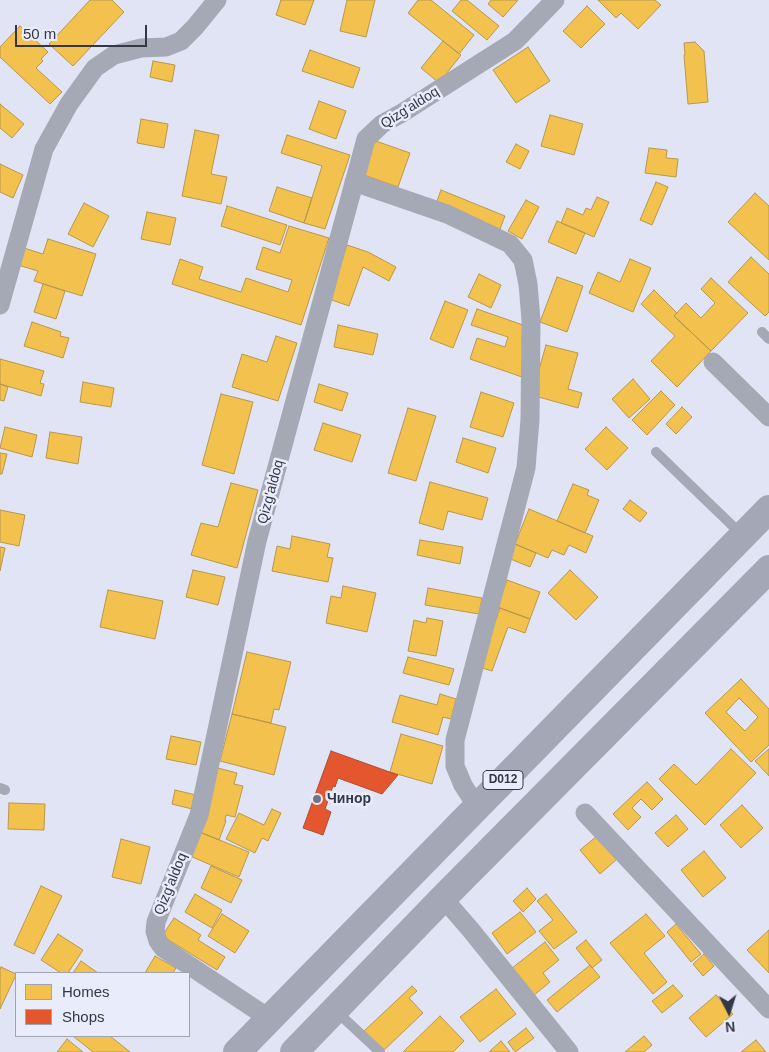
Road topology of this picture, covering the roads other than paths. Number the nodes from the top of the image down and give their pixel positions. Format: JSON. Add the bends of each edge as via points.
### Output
{"nodes":[{"id":1,"x":217,"y":0,"type":"edge"},
{"id":2,"x":555,"y":0,"type":"edge"},
{"id":3,"x":354,"y":182,"type":"junction"},
{"id":4,"x":0,"y":305,"type":"edge"},
{"id":5,"x":713,"y":362,"type":"dead end"},
{"id":6,"x":769,"y":417,"type":"edge"},
{"id":7,"x":656,"y":452,"type":"dead end"},
{"id":8,"x":769,"y":509,"type":"edge"},
{"id":9,"x":743,"y":536,"type":"junction"},
{"id":10,"x":769,"y":569,"type":"edge"},
{"id":11,"x":593,"y":688,"type":"junction"},
{"id":12,"x":624,"y":716,"type":"junction"},
{"id":13,"x":477,"y":807,"type":"junction"},
{"id":14,"x":586,"y":813,"type":"dead end"},
{"id":15,"x":443,"y":898,"type":"junction"},
{"id":16,"x":769,"y":1009,"type":"edge"},
{"id":17,"x":335,"y":1010,"type":"junction"},
{"id":18,"x":270,"y":1019,"type":"junction"},
{"id":19,"x":237,"y":1052,"type":"edge"},
{"id":20,"x":294,"y":1052,"type":"edge"},
{"id":21,"x":380,"y":1052,"type":"edge"},
{"id":22,"x":569,"y":1052,"type":"edge"}],
"edges":[{"from":1,"to":4,"type":"street","via":[[181,41],[166,47],[141,48],[114,55],[95,68],[69,104],[44,149]]},
{"from":2,"to":3,"type":"street","name":"Qizg'aldoq","via":[[515,41],[382,124],[366,139]]},
{"from":3,"to":13,"type":"street","via":[[446,214],[510,244],[523,260],[530,320],[530,420],[526,468],[455,740],[455,766]]},
{"from":3,"to":18,"type":"street","name":"Qizg'aldoq","via":[[257,541],[199,814],[155,931],[163,948]]},
{"from":5,"to":6,"type":"street"},
{"from":7,"to":9,"type":"lane"},
{"from":8,"to":9,"type":"highway","number":"D012"},
{"from":9,"to":11,"type":"highway","number":"D012"},
{"from":10,"to":12,"type":"highway","number":"D012"},
{"from":11,"to":12,"type":"highway","via":[[606,688],[617,693],[624,703]]},
{"from":11,"to":13,"type":"highway","number":"D012"},
{"from":12,"to":15,"type":"highway","number":"D012"},
{"from":13,"to":18,"type":"highway","number":"D012"},
{"from":14,"to":16,"type":"street"},
{"from":15,"to":17,"type":"highway","number":"D012"},
{"from":15,"to":22,"type":"street"},
{"from":17,"to":20,"type":"highway","number":"D012"},
{"from":17,"to":21,"type":"lane"},
{"from":18,"to":19,"type":"highway","number":"D012"}]}
